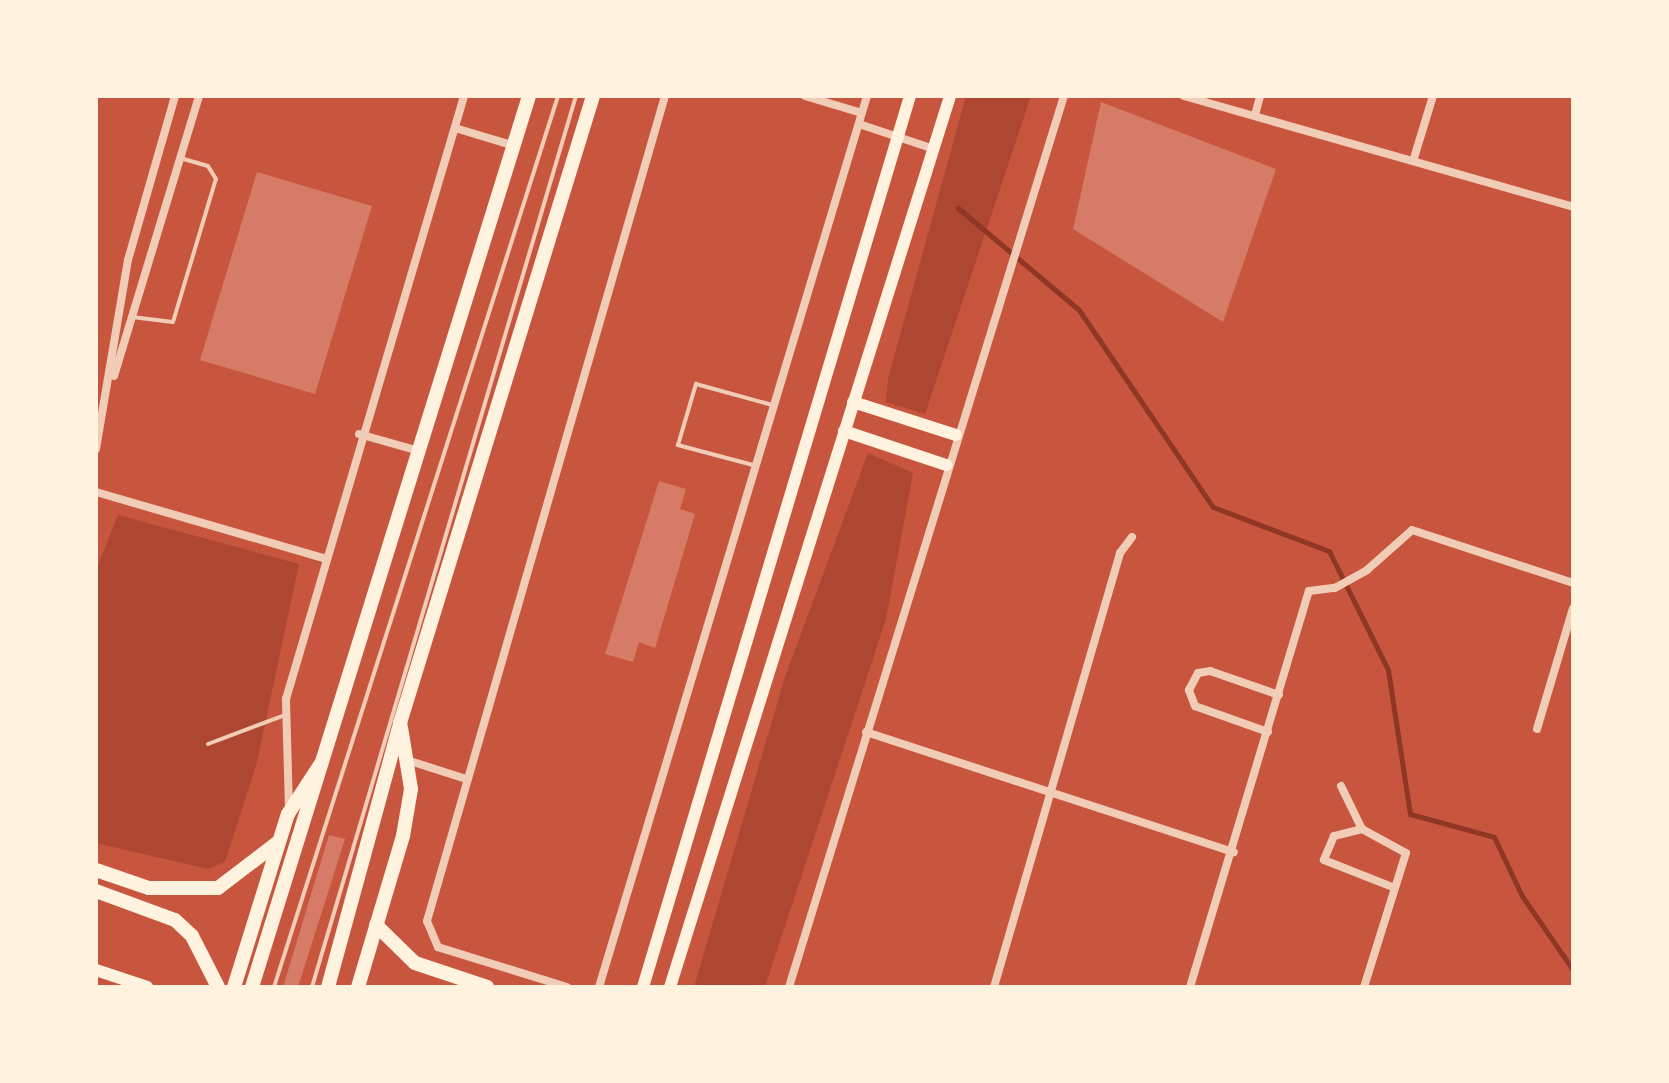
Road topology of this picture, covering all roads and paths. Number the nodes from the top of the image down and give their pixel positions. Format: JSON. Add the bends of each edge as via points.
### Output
{"nodes":[{"id":1,"x":175,"y":96,"type":"edge"},
{"id":2,"x":199,"y":96,"type":"edge"},
{"id":3,"x":464,"y":96,"type":"edge"},
{"id":4,"x":529,"y":96,"type":"edge"},
{"id":5,"x":558,"y":96,"type":"edge"},
{"id":6,"x":576,"y":96,"type":"edge"},
{"id":7,"x":593,"y":96,"type":"edge"},
{"id":8,"x":665,"y":96,"type":"edge"},
{"id":9,"x":805,"y":96,"type":"edge"},
{"id":10,"x":867,"y":96,"type":"edge"},
{"id":11,"x":910,"y":96,"type":"edge"},
{"id":12,"x":950,"y":96,"type":"edge"},
{"id":13,"x":1064,"y":96,"type":"edge"},
{"id":14,"x":1184,"y":96,"type":"edge"},
{"id":15,"x":1260,"y":96,"type":"edge"},
{"id":16,"x":1433,"y":96,"type":"edge"},
{"id":17,"x":862,"y":113,"type":"junction"},
{"id":18,"x":1255,"y":115,"type":"junction"},
{"id":19,"x":859,"y":124,"type":"junction"},
{"id":20,"x":455,"y":128,"type":"junction"},
{"id":21,"x":897,"y":137,"type":"junction"},
{"id":22,"x":515,"y":146,"type":"junction"},
{"id":23,"x":934,"y":149,"type":"junction"},
{"id":24,"x":180,"y":158,"type":"junction"},
{"id":25,"x":1414,"y":158,"type":"junction"},
{"id":26,"x":1573,"y":207,"type":"edge"},
{"id":27,"x":132,"y":317,"type":"junction"},
{"id":28,"x":853,"y":402,"type":"junction"},
{"id":29,"x":772,"y":405,"type":"junction"},
{"id":30,"x":105,"y":407,"type":"junction"},
{"id":31,"x":844,"y":431,"type":"junction"},
{"id":32,"x":359,"y":434,"type":"junction"},
{"id":33,"x":956,"y":435,"type":"junction"},
{"id":34,"x":96,"y":449,"type":"edge"},
{"id":35,"x":419,"y":451,"type":"junction"},
{"id":36,"x":753,"y":465,"type":"junction"},
{"id":37,"x":946,"y":465,"type":"junction"},
{"id":38,"x":96,"y":492,"type":"edge"},
{"id":39,"x":1132,"y":537,"type":"dead end"},
{"id":40,"x":323,"y":558,"type":"junction"},
{"id":41,"x":1573,"y":583,"type":"edge"},
{"id":42,"x":1573,"y":608,"type":"edge"},
{"id":43,"x":1279,"y":695,"type":"junction"},
{"id":44,"x":285,"y":715,"type":"junction"},
{"id":45,"x":400,"y":723,"type":"junction"},
{"id":46,"x":1537,"y":729,"type":"dead end"},
{"id":47,"x":866,"y":732,"type":"junction"},
{"id":48,"x":1268,"y":732,"type":"junction"},
{"id":49,"x":208,"y":744,"type":"dead end"},
{"id":50,"x":327,"y":757,"type":"junction"},
{"id":51,"x":410,"y":761,"type":"junction"},
{"id":52,"x":466,"y":779,"type":"junction"},
{"id":53,"x":1341,"y":786,"type":"dead end"},
{"id":54,"x":1050,"y":791,"type":"junction"},
{"id":55,"x":288,"y":814,"type":"junction"},
{"id":56,"x":1362,"y":829,"type":"junction"},
{"id":57,"x":280,"y":840,"type":"junction"},
{"id":58,"x":1234,"y":852,"type":"junction"},
{"id":59,"x":96,"y":870,"type":"edge"},
{"id":60,"x":1395,"y":888,"type":"junction"},
{"id":61,"x":96,"y":891,"type":"edge"},
{"id":62,"x":376,"y":925,"type":"junction"},
{"id":63,"x":96,"y":970,"type":"edge"},
{"id":64,"x":235,"y":984,"type":"edge"},
{"id":65,"x":253,"y":985,"type":"edge"},
{"id":66,"x":218,"y":986,"type":"edge"},
{"id":67,"x":147,"y":987,"type":"edge"},
{"id":68,"x":274,"y":987,"type":"edge"},
{"id":69,"x":312,"y":987,"type":"edge"},
{"id":70,"x":328,"y":987,"type":"edge"},
{"id":71,"x":358,"y":987,"type":"edge"},
{"id":72,"x":487,"y":987,"type":"edge"},
{"id":73,"x":567,"y":987,"type":"edge"},
{"id":74,"x":599,"y":987,"type":"edge"},
{"id":75,"x":643,"y":987,"type":"edge"},
{"id":76,"x":670,"y":987,"type":"edge"},
{"id":77,"x":789,"y":987,"type":"edge"},
{"id":78,"x":994,"y":987,"type":"edge"},
{"id":79,"x":1190,"y":987,"type":"edge"},
{"id":80,"x":1364,"y":987,"type":"edge"}],
"edges":[{"from":1,"to":30,"type":"street","via":[[128,260]]},
{"from":2,"to":24,"type":"street"},
{"from":3,"to":20,"type":"street"},
{"from":4,"to":22,"type":"main road"},
{"from":5,"to":68,"type":"lane"},
{"from":6,"to":69,"type":"lane"},
{"from":7,"to":45,"type":"main road"},
{"from":8,"to":52,"type":"street"},
{"from":9,"to":17,"type":"street"},
{"from":10,"to":17,"type":"street"},
{"from":11,"to":21,"type":"main road"},
{"from":12,"to":23,"type":"main road"},
{"from":13,"to":33,"type":"street"},
{"from":14,"to":18,"type":"street"},
{"from":15,"to":18,"type":"street"},
{"from":16,"to":25,"type":"street"},
{"from":17,"to":19,"type":"street"},
{"from":18,"to":25,"type":"street"},
{"from":19,"to":21,"type":"street"},
{"from":19,"to":29,"type":"street"},
{"from":20,"to":22,"type":"street"},
{"from":20,"to":32,"type":"street"},
{"from":21,"to":23,"type":"street"},
{"from":21,"to":75,"type":"main road"},
{"from":22,"to":35,"type":"main road"},
{"from":23,"to":28,"type":"main road"},
{"from":24,"to":27,"type":"street"},
{"from":24,"to":27,"type":"lane","via":[[208,166],[216,179],[173,322]]},
{"from":25,"to":26,"type":"street"},
{"from":27,"to":30,"type":"street"},
{"from":28,"to":31,"type":"main road"},
{"from":28,"to":33,"type":"main road"},
{"from":29,"to":36,"type":"street"},
{"from":29,"to":36,"type":"lane","via":[[696,384],[678,445]]},
{"from":30,"to":34,"type":"street"},
{"from":31,"to":37,"type":"main road"},
{"from":31,"to":76,"type":"main road"},
{"from":32,"to":35,"type":"street"},
{"from":32,"to":40,"type":"street"},
{"from":33,"to":37,"type":"street"},
{"from":35,"to":50,"type":"main road"},
{"from":36,"to":74,"type":"street"},
{"from":37,"to":47,"type":"street"},
{"from":38,"to":40,"type":"street"},
{"from":39,"to":54,"type":"street","via":[[1120,553]]},
{"from":40,"to":44,"type":"street"},
{"from":41,"to":43,"type":"street","via":[[1412,530],[1367,570],[1335,588],[1309,591]]},
{"from":42,"to":46,"type":"street"},
{"from":43,"to":48,"type":"street"},
{"from":43,"to":48,"type":"street","via":[[1210,671],[1198,673],[1189,690],[1195,706]]},
{"from":44,"to":49,"type":"lane"},
{"from":44,"to":55,"type":"street","via":[[292,757]]},
{"from":45,"to":51,"type":"main road"},
{"from":45,"to":70,"type":"main road"},
{"from":47,"to":54,"type":"street"},
{"from":47,"to":77,"type":"street"},
{"from":48,"to":58,"type":"street"},
{"from":50,"to":55,"type":"main road"},
{"from":50,"to":65,"type":"main road"},
{"from":51,"to":52,"type":"street"},
{"from":51,"to":62,"type":"main road","via":[[403,836]]},
{"from":52,"to":73,"type":"street","via":[[428,936],[438,947]]},
{"from":53,"to":56,"type":"street"},
{"from":54,"to":58,"type":"street"},
{"from":54,"to":78,"type":"street"},
{"from":55,"to":57,"type":"main road"},
{"from":56,"to":60,"type":"street","via":[[1405,848]]},
{"from":56,"to":60,"type":"street","via":[[1328,840],[1324,860]]},
{"from":57,"to":59,"type":"main road","via":[[218,888],[149,888]]},
{"from":57,"to":64,"type":"main road"},
{"from":58,"to":79,"type":"street"},
{"from":60,"to":80,"type":"street"},
{"from":61,"to":66,"type":"main road","via":[[175,920]]},
{"from":62,"to":71,"type":"main road"},
{"from":62,"to":72,"type":"main road","via":[[415,963]]},
{"from":63,"to":67,"type":"main road"}]}
